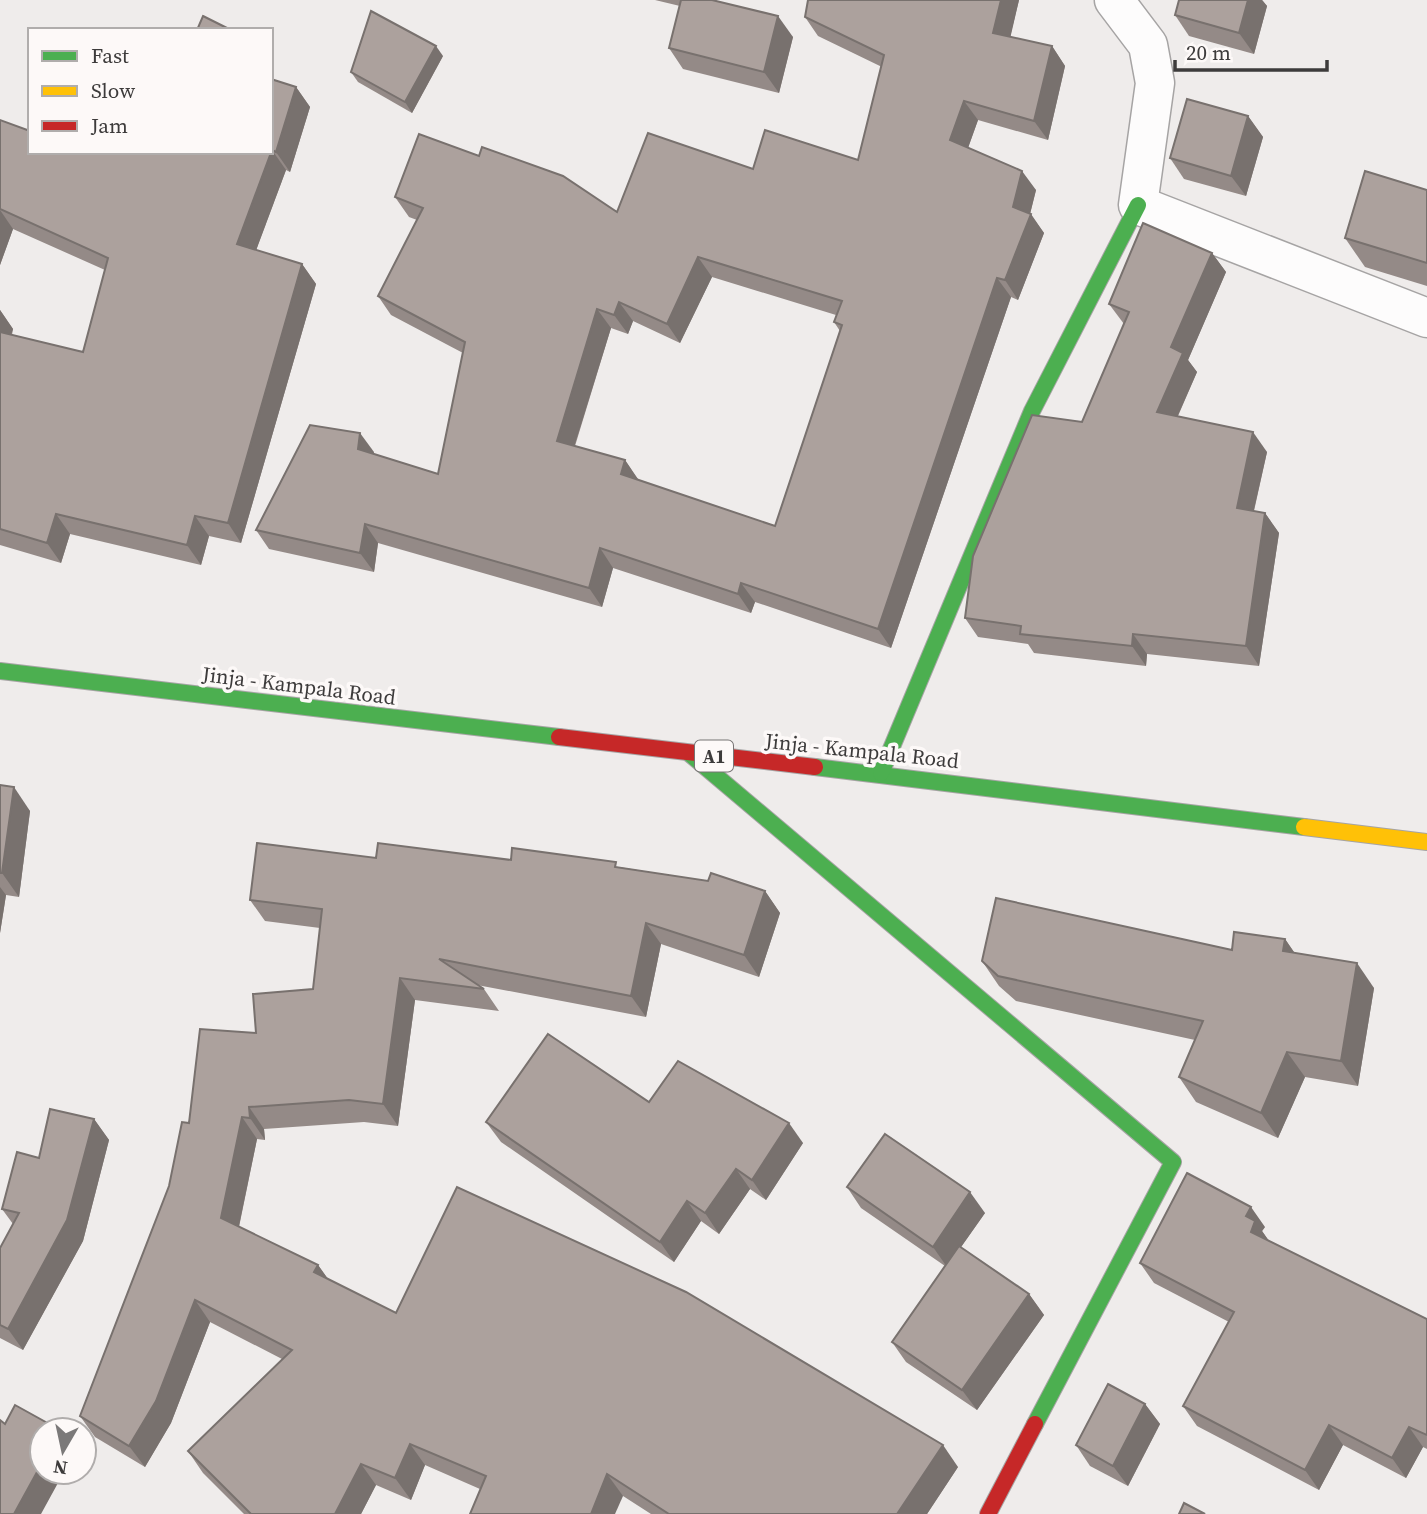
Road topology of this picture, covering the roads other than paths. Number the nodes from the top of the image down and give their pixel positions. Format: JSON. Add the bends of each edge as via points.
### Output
{"nodes":[{"id":1,"x":1114,"y":0,"type":"edge"},
{"id":2,"x":1138,"y":205,"type":"junction"},
{"id":3,"x":1427,"y":318,"type":"edge"},
{"id":4,"x":0,"y":671,"type":"edge"},
{"id":5,"x":690,"y":754,"type":"junction"},
{"id":6,"x":881,"y":773,"type":"junction"},
{"id":7,"x":1427,"y":842,"type":"edge"},
{"id":8,"x":988,"y":1514,"type":"edge"}],
"edges":[{"from":1,"to":2,"type":"street","via":[[1148,45],[1155,83]]},
{"from":2,"to":3,"type":"street"},
{"from":2,"to":6,"type":"main road","via":[[1032,411]]},
{"from":4,"to":5,"type":"main road","name":"Jinja - Kampala Road","number":"A1"},
{"from":5,"to":6,"type":"main road","name":"Jinja - Kampala Road","number":"A1"},
{"from":5,"to":8,"type":"main road","via":[[1173,1162]]},
{"from":6,"to":7,"type":"main road","name":"Jinja - Kampala Road","number":"A1"}]}
